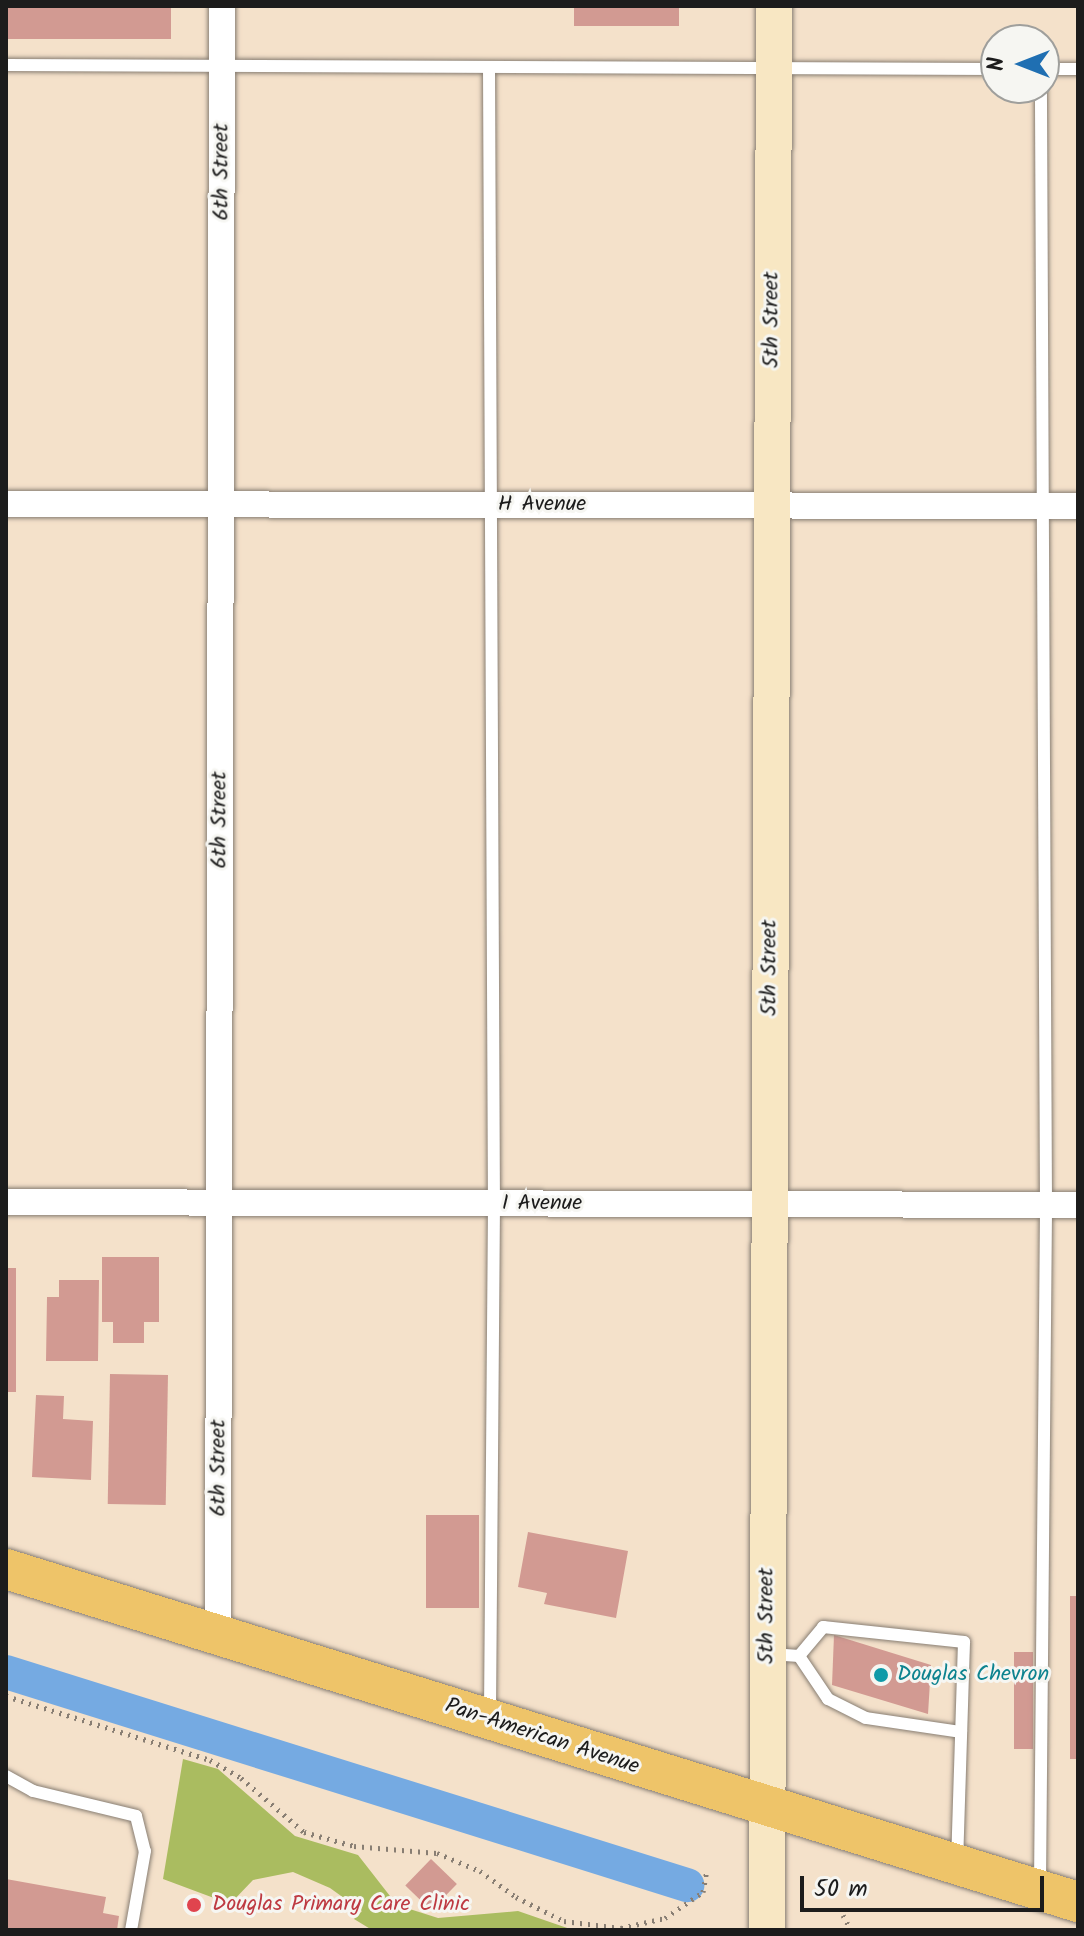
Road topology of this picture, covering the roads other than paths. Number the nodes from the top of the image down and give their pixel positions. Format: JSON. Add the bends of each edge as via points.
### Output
{"nodes":[{"id":1,"x":222,"y":6,"type":"edge"},
{"id":2,"x":774,"y":6,"type":"edge"},
{"id":3,"x":6,"y":65,"type":"edge"},
{"id":4,"x":222,"y":65,"type":"junction"},
{"id":5,"x":489,"y":67,"type":"junction"},
{"id":6,"x":773,"y":69,"type":"junction"},
{"id":7,"x":980,"y":69,"type":"edge"},
{"id":8,"x":1041,"y":104,"type":"edge"},
{"id":9,"x":6,"y":504,"type":"edge"},
{"id":10,"x":221,"y":504,"type":"junction"},
{"id":11,"x":489,"y":505,"type":"junction"},
{"id":12,"x":772,"y":506,"type":"junction"},
{"id":13,"x":1041,"y":506,"type":"junction"},
{"id":14,"x":1078,"y":506,"type":"edge"},
{"id":15,"x":6,"y":1202,"type":"edge"},
{"id":16,"x":219,"y":1203,"type":"junction"},
{"id":17,"x":494,"y":1204,"type":"junction"},
{"id":18,"x":769,"y":1205,"type":"junction"},
{"id":19,"x":1046,"y":1205,"type":"junction"},
{"id":20,"x":1078,"y":1205,"type":"edge"},
{"id":21,"x":6,"y":1569,"type":"edge"},
{"id":22,"x":218,"y":1634,"type":"junction"},
{"id":23,"x":783,"y":1655,"type":"junction"},
{"id":24,"x":490,"y":1720,"type":"junction"},
{"id":25,"x":961,"y":1732,"type":"junction"},
{"id":26,"x":6,"y":1776,"type":"edge"},
{"id":27,"x":767,"y":1809,"type":"junction"},
{"id":28,"x":957,"y":1866,"type":"junction"},
{"id":29,"x":1040,"y":1891,"type":"junction"},
{"id":30,"x":1078,"y":1902,"type":"edge"},
{"id":31,"x":131,"y":1930,"type":"edge"},
{"id":32,"x":767,"y":1930,"type":"edge"}],
"edges":[{"from":1,"to":4,"type":"street","name":"6th Street"},
{"from":2,"to":6,"type":"street","name":"5th Street"},
{"from":3,"to":4,"type":"lane"},
{"from":4,"to":5,"type":"lane"},
{"from":4,"to":10,"type":"street","name":"6th Street"},
{"from":5,"to":6,"type":"lane"},
{"from":5,"to":11,"type":"lane"},
{"from":6,"to":7,"type":"lane"},
{"from":6,"to":12,"type":"street","name":"5th Street"},
{"from":8,"to":13,"type":"lane"},
{"from":9,"to":10,"type":"street","name":"H Avenue"},
{"from":10,"to":11,"type":"street","name":"H Avenue"},
{"from":10,"to":16,"type":"street","name":"6th Street"},
{"from":11,"to":12,"type":"street","name":"H Avenue"},
{"from":11,"to":17,"type":"lane"},
{"from":12,"to":13,"type":"street","name":"H Avenue"},
{"from":12,"to":18,"type":"street","name":"5th Street"},
{"from":13,"to":14,"type":"street","name":"H Avenue"},
{"from":13,"to":19,"type":"lane"},
{"from":15,"to":16,"type":"street","name":"I Avenue"},
{"from":16,"to":17,"type":"street","name":"I Avenue"},
{"from":16,"to":22,"type":"street","name":"6th Street"},
{"from":17,"to":18,"type":"street","name":"I Avenue"},
{"from":17,"to":24,"type":"lane"},
{"from":18,"to":19,"type":"street","name":"I Avenue"},
{"from":18,"to":23,"type":"street","name":"5th Street"},
{"from":19,"to":20,"type":"street","name":"I Avenue"},
{"from":19,"to":29,"type":"lane"},
{"from":21,"to":22,"type":"main road","name":"Pan-American Avenue"},
{"from":22,"to":24,"type":"main road","name":"Pan-American Avenue"},
{"from":23,"to":25,"type":"lane","via":[[828,1699],[866,1718]]},
{"from":23,"to":25,"type":"lane","via":[[823,1627],[964,1642]]},
{"from":23,"to":27,"type":"street","name":"5th Street"},
{"from":24,"to":27,"type":"main road","name":"Pan-American Avenue"},
{"from":25,"to":28,"type":"lane"},
{"from":26,"to":31,"type":"lane","via":[[33,1791],[136,1816],[145,1851]]},
{"from":27,"to":28,"type":"main road","name":"Pan-American Avenue"},
{"from":27,"to":32,"type":"street","name":"5th Street"},
{"from":28,"to":29,"type":"main road","name":"Pan-American Avenue"},
{"from":29,"to":30,"type":"main road","name":"Pan-American Avenue"}]}
